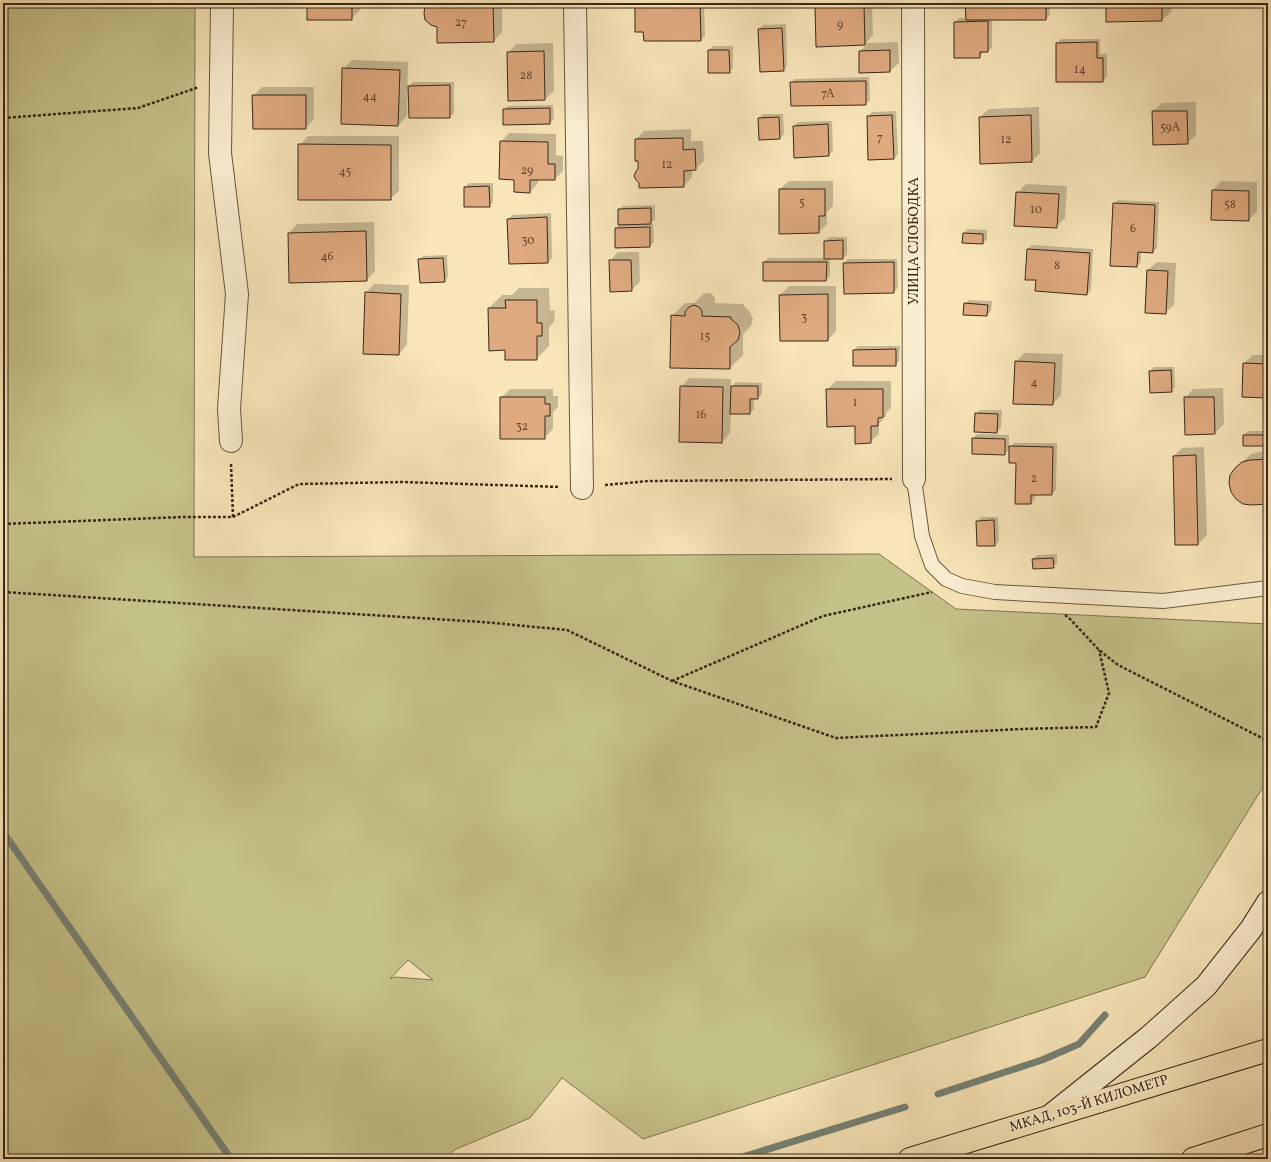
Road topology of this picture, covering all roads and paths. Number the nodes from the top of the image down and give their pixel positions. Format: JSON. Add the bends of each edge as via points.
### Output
{"nodes":[{"id":1,"x":222,"y":3,"type":"edge"},
{"id":2,"x":575,"y":3,"type":"edge"},
{"id":3,"x":913,"y":3,"type":"edge"},
{"id":4,"x":221,"y":80,"type":"junction"},
{"id":5,"x":3,"y":118,"type":"edge"},
{"id":6,"x":230,"y":441,"type":"joint"},
{"id":7,"x":914,"y":479,"type":"junction"},
{"id":8,"x":582,"y":488,"type":"junction"},
{"id":9,"x":233,"y":517,"type":"junction"},
{"id":10,"x":3,"y":524,"type":"edge"},
{"id":11,"x":962,"y":586,"type":"junction"},
{"id":12,"x":1268,"y":588,"type":"edge"},
{"id":13,"x":3,"y":592,"type":"edge"},
{"id":14,"x":1038,"y":594,"type":"junction"},
{"id":15,"x":1099,"y":650,"type":"junction"},
{"id":16,"x":672,"y":681,"type":"junction"},
{"id":17,"x":1268,"y":741,"type":"edge"},
{"id":18,"x":1268,"y":902,"type":"edge"},
{"id":19,"x":1268,"y":1050,"type":"edge"},
{"id":20,"x":1050,"y":1116,"type":"junction"},
{"id":21,"x":1268,"y":1135,"type":"edge"},
{"id":22,"x":910,"y":1159,"type":"edge"},
{"id":23,"x":1193,"y":1159,"type":"edge"}],
"edges":[{"from":1,"to":4,"type":"street"},
{"from":2,"to":8,"type":"street"},
{"from":3,"to":7,"type":"street","name":"УЛИЦА СЛОБОДКА"},
{"from":4,"to":5,"type":"path","via":[[138,108]]},
{"from":4,"to":6,"type":"street","via":[[220,153],[237,294],[229,409]]},
{"from":6,"to":9,"type":"path"},
{"from":7,"to":8,"type":"path","via":[[650,481]]},
{"from":7,"to":11,"type":"lane","via":[[922,536],[932,565],[946,579]]},
{"from":8,"to":9,"type":"path","via":[[402,482],[299,484]]},
{"from":9,"to":10,"type":"path"},
{"from":11,"to":14,"type":"lane","via":[[995,592]]},
{"from":11,"to":16,"type":"path","via":[[823,616]]},
{"from":12,"to":14,"type":"lane","via":[[1163,601]]},
{"from":13,"to":16,"type":"path","via":[[483,622],[567,630]]},
{"from":14,"to":15,"type":"path","via":[[1070,619]]},
{"from":15,"to":16,"type":"path","via":[[1109,693],[1096,727],[836,738]]},
{"from":15,"to":17,"type":"path","via":[[1118,665]]},
{"from":18,"to":20,"type":"street","via":[[1251,929],[1206,986],[1149,1037]]},
{"from":19,"to":20,"type":"highway","name":"МКАД, 103-Й КИЛОМЕТР"},
{"from":20,"to":22,"type":"highway","name":"МКАД, 103-Й КИЛОМЕТР"},
{"from":21,"to":23,"type":"highway"}]}
